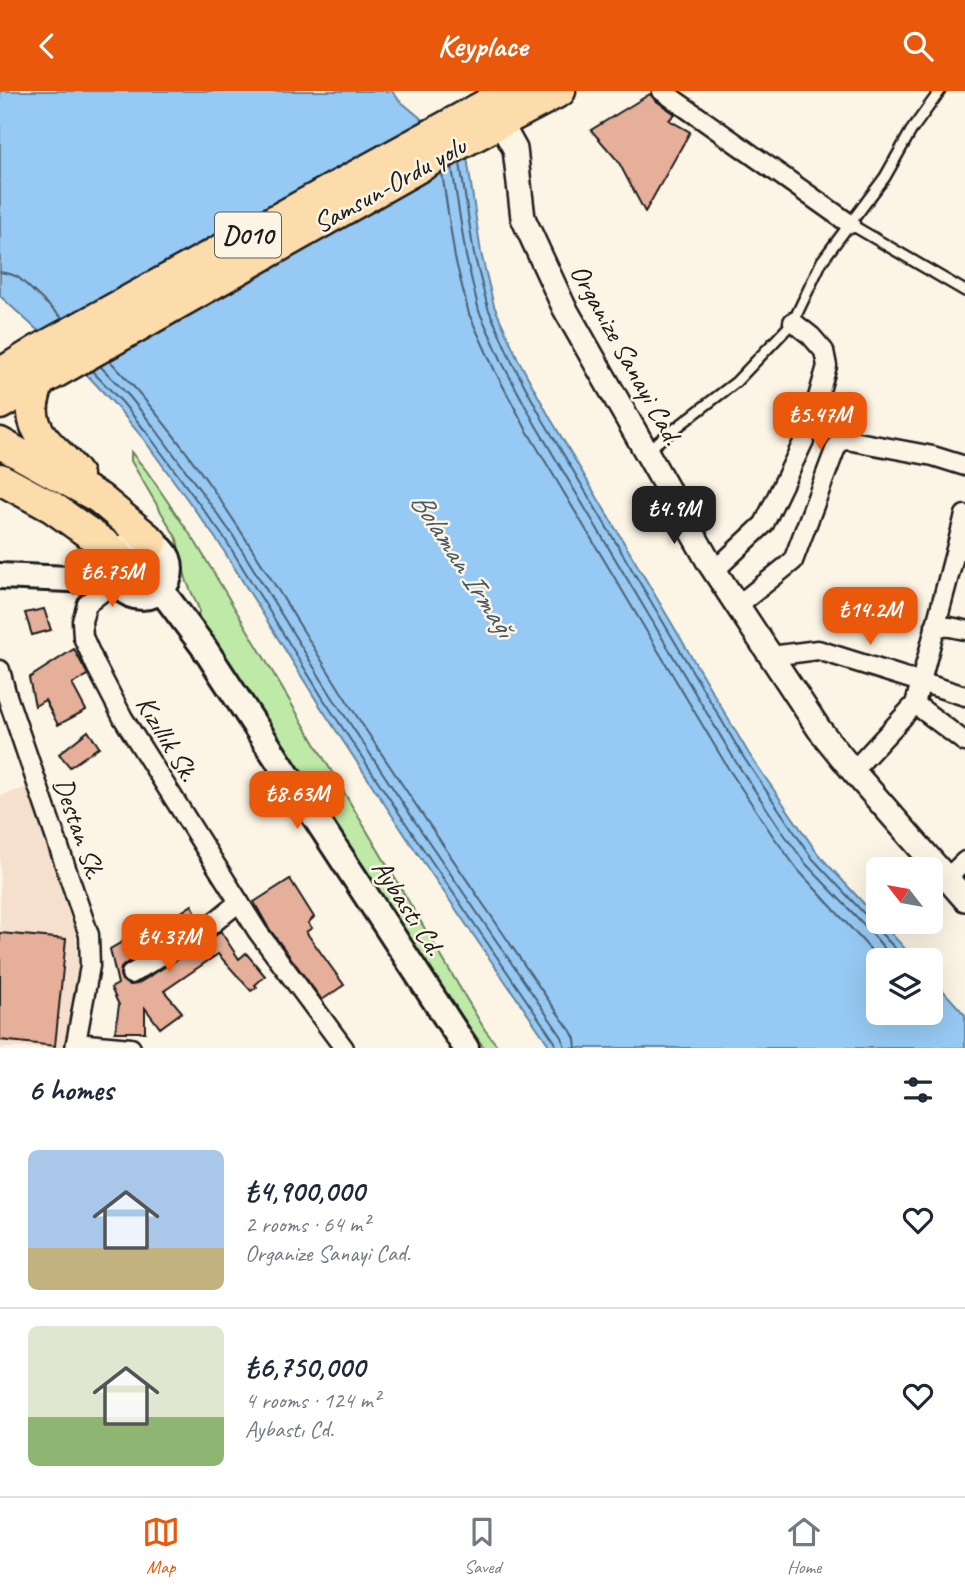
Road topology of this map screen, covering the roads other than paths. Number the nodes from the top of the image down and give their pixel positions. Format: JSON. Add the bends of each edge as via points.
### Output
{"nodes":[{"id":1,"x":510,"y":91,"type":"edge"},
{"id":2,"x":560,"y":91,"type":"edge"},
{"id":3,"x":662,"y":91,"type":"edge"},
{"id":4,"x":940,"y":91,"type":"edge"},
{"id":5,"x":500,"y":122,"type":"junction"},
{"id":6,"x":462,"y":131,"type":"junction"},
{"id":7,"x":850,"y":224,"type":"junction"},
{"id":8,"x":965,"y":291,"type":"edge"},
{"id":9,"x":793,"y":321,"type":"junction"},
{"id":10,"x":42,"y":369,"type":"junction"},
{"id":11,"x":0,"y":374,"type":"edge"},
{"id":12,"x":0,"y":404,"type":"edge"},
{"id":13,"x":0,"y":443,"type":"edge"},
{"id":14,"x":646,"y":451,"type":"junction"},
{"id":15,"x":965,"y":466,"type":"edge"},
{"id":16,"x":0,"y":479,"type":"edge"},
{"id":17,"x":89,"y":493,"type":"junction"},
{"id":18,"x":965,"y":515,"type":"edge"},
{"id":19,"x":152,"y":542,"type":"junction"},
{"id":20,"x":117,"y":568,"type":"junction"},
{"id":21,"x":958,"y":568,"type":"edge"},
{"id":22,"x":714,"y":571,"type":"junction"},
{"id":23,"x":0,"y":576,"type":"edge"},
{"id":24,"x":161,"y":590,"type":"junction"},
{"id":25,"x":737,"y":606,"type":"junction"},
{"id":26,"x":935,"y":626,"type":"junction"},
{"id":27,"x":965,"y":630,"type":"edge"},
{"id":28,"x":771,"y":656,"type":"junction"},
{"id":29,"x":0,"y":670,"type":"edge"},
{"id":30,"x":921,"y":683,"type":"junction"},
{"id":31,"x":965,"y":696,"type":"edge"},
{"id":32,"x":4,"y":697,"type":"edge"},
{"id":33,"x":915,"y":704,"type":"junction"},
{"id":34,"x":965,"y":742,"type":"edge"},
{"id":35,"x":853,"y":771,"type":"junction"},
{"id":36,"x":965,"y":861,"type":"edge"},
{"id":37,"x":959,"y":891,"type":"edge"},
{"id":38,"x":239,"y":902,"type":"junction"},
{"id":39,"x":131,"y":974,"type":"dead end"},
{"id":40,"x":336,"y":1045,"type":"edge"},
{"id":41,"x":75,"y":1046,"type":"edge"},
{"id":42,"x":131,"y":1048,"type":"edge"},
{"id":43,"x":466,"y":1048,"type":"edge"}],
"edges":[{"from":1,"to":6,"type":"highway","name":"Samsun-Ordu yolu","number":"D010"},
{"from":2,"to":5,"type":"highway","name":"Samsun-Ordu yolu","number":"D010"},
{"from":3,"to":7,"type":"street"},
{"from":4,"to":7,"type":"lane"},
{"from":5,"to":6,"type":"highway","name":"Samsun-Ordu yolu","number":"D010"},
{"from":5,"to":14,"type":"street","name":"Organize Sanayi Cad.","via":[[514,149],[523,218],[564,307]]},
{"from":6,"to":10,"type":"highway","name":"Samsun-Ordu yolu","number":"D010"},
{"from":7,"to":8,"type":"lane"},
{"from":7,"to":9,"type":"lane","via":[[822,261]]},
{"from":9,"to":14,"type":"lane","via":[[736,381]]},
{"from":9,"to":22,"type":"street","via":[[824,351],[827,366],[808,432],[764,524]]},
{"from":10,"to":11,"type":"highway","name":"Samsun-Ordu yolu","number":"D010"},
{"from":10,"to":12,"type":"highway","name":"Samsun-Ordu yolu","number":"D010"},
{"from":10,"to":17,"type":"highway","via":[[34,423]]},
{"from":13,"to":17,"type":"highway"},
{"from":14,"to":22,"type":"street","name":"Organize Sanayi Cad."},
{"from":15,"to":25,"type":"street","via":[[933,456],[839,442],[793,561]]},
{"from":16,"to":20,"type":"highway","via":[[52,506]]},
{"from":17,"to":19,"type":"highway"},
{"from":18,"to":21,"type":"street"},
{"from":19,"to":20,"type":"main road","via":[[142,540],[124,547]]},
{"from":19,"to":24,"type":"main road","via":[[167,554],[170,563]]},
{"from":20,"to":23,"type":"main road"},
{"from":20,"to":24,"type":"main road","via":[[121,588],[128,593],[145,597]]},
{"from":20,"to":38,"type":"street","name":"Kızıllık Sk.","via":[[87,604],[83,637],[123,718]]},
{"from":21,"to":26,"type":"street"},
{"from":22,"to":25,"type":"street","name":"Organize Sanayi Cad."},
{"from":24,"to":43,"type":"main road","name":"Aybastı Cd.","via":[[203,646]]},
{"from":25,"to":28,"type":"street","name":"Organize Sanayi Cad."},
{"from":26,"to":27,"type":"street"},
{"from":26,"to":30,"type":"street"},
{"from":28,"to":30,"type":"street","via":[[817,650]]},
{"from":28,"to":35,"type":"street","name":"Organize Sanayi Cad."},
{"from":29,"to":32,"type":"street","name":"Destan Sk."},
{"from":30,"to":31,"type":"street"},
{"from":30,"to":33,"type":"street"},
{"from":32,"to":41,"type":"street","name":"Destan Sk.","via":[[89,935],[90,966]]},
{"from":33,"to":34,"type":"street"},
{"from":33,"to":35,"type":"street"},
{"from":35,"to":37,"type":"street","name":"Organize Sanayi Cad."},
{"from":36,"to":37,"type":"street"},
{"from":38,"to":39,"type":"street","via":[[207,928]]},
{"from":38,"to":40,"type":"street","name":"Kızıllık Sk."},
{"from":41,"to":42,"type":"street"}]}
